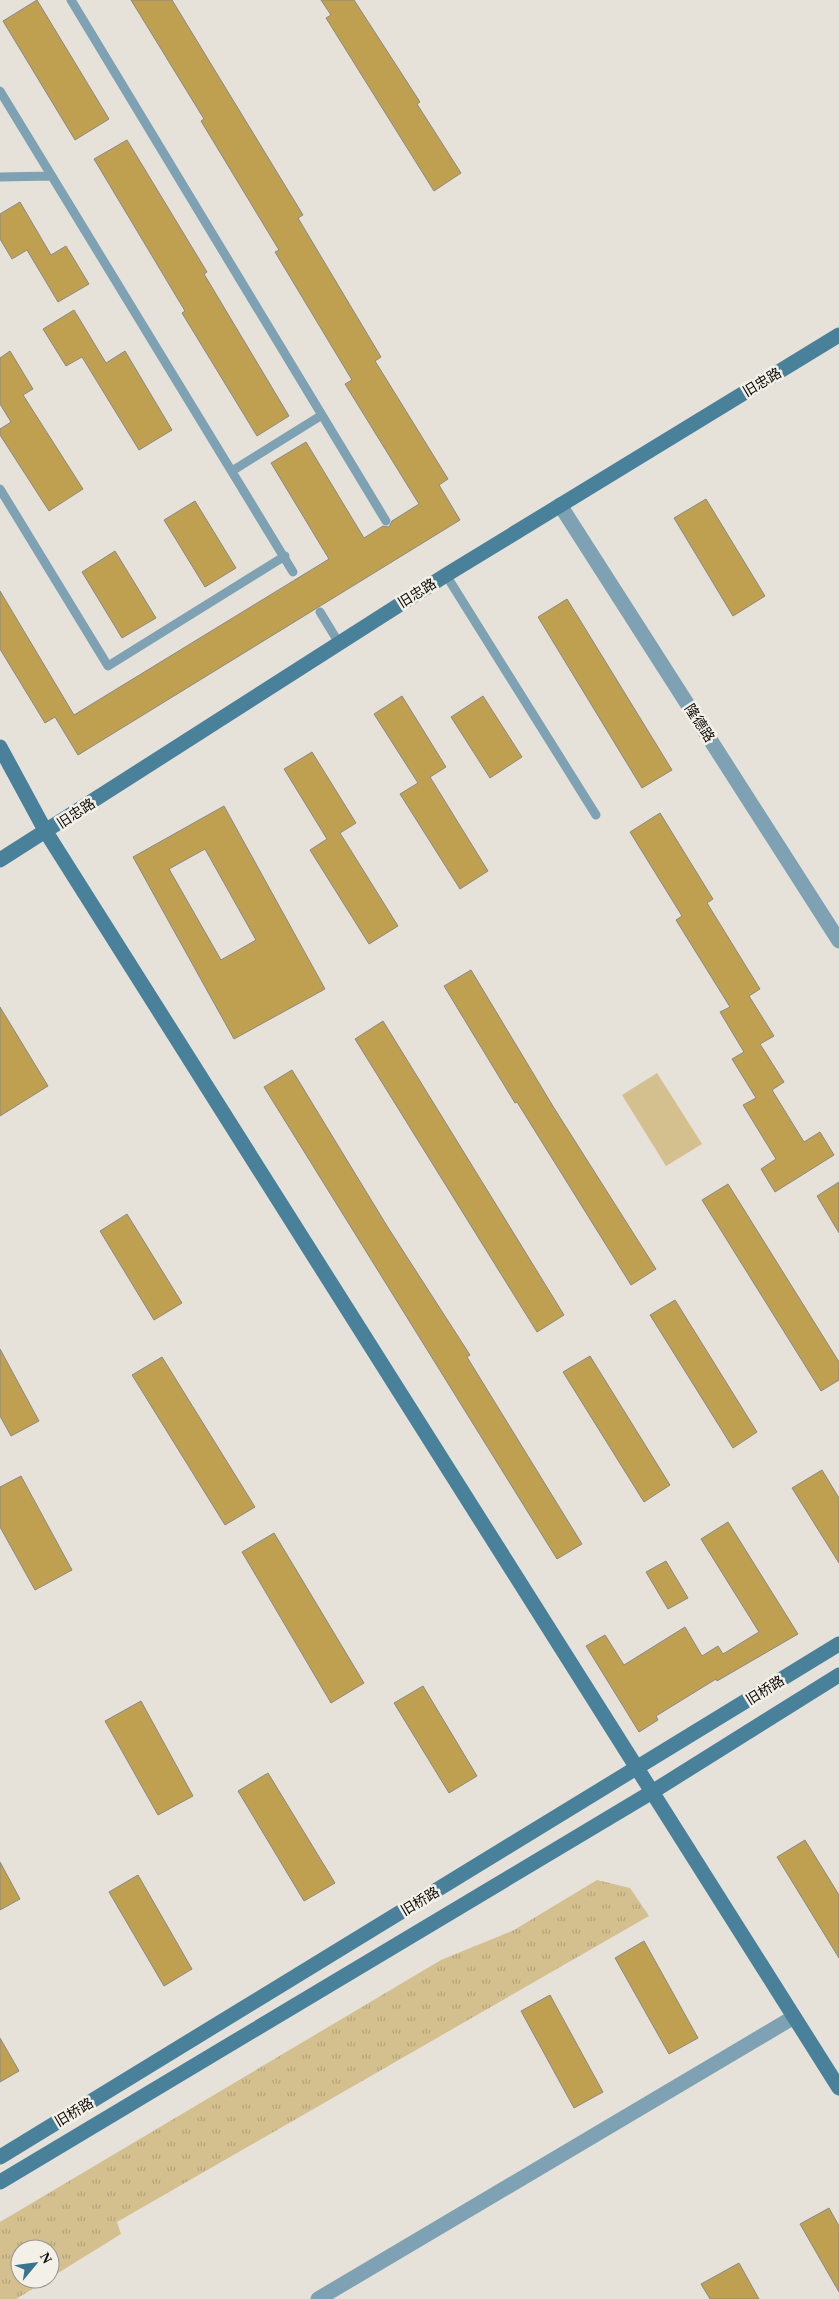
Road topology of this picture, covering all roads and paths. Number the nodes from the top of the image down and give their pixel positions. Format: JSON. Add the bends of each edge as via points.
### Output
{"nodes":[{"id":1,"x":71,"y":0,"type":"edge"},
{"id":2,"x":0,"y":92,"type":"edge"},
{"id":3,"x":52,"y":176,"type":"junction"},
{"id":4,"x":0,"y":177,"type":"edge"},
{"id":5,"x":839,"y":335,"type":"edge"},
{"id":6,"x":322,"y":415,"type":"junction"},
{"id":7,"x":232,"y":471,"type":"junction"},
{"id":8,"x":0,"y":489,"type":"edge"},
{"id":9,"x":560,"y":505,"type":"junction"},
{"id":10,"x":386,"y":521,"type":"dead end"},
{"id":11,"x":285,"y":556,"type":"junction"},
{"id":12,"x":294,"y":572,"type":"dead end"},
{"id":13,"x":446,"y":575,"type":"junction"},
{"id":14,"x":320,"y":612,"type":"dead end"},
{"id":15,"x":339,"y":642,"type":"junction"},
{"id":16,"x":0,"y":747,"type":"edge"},
{"id":17,"x":596,"y":815,"type":"dead end"},
{"id":18,"x":46,"y":832,"type":"junction"},
{"id":19,"x":0,"y":860,"type":"edge"},
{"id":20,"x":839,"y":941,"type":"edge"},
{"id":21,"x":839,"y":1644,"type":"edge"},
{"id":22,"x":839,"y":1675,"type":"edge"},
{"id":23,"x":637,"y":1769,"type":"junction"},
{"id":24,"x":652,"y":1792,"type":"junction"},
{"id":25,"x":794,"y":2017,"type":"junction"},
{"id":26,"x":839,"y":2088,"type":"edge"},
{"id":27,"x":0,"y":2157,"type":"edge"},
{"id":28,"x":0,"y":2182,"type":"edge"},
{"id":29,"x":318,"y":2299,"type":"edge"}],
"edges":[{"from":1,"to":6,"type":"lane"},
{"from":2,"to":3,"type":"lane"},
{"from":3,"to":4,"type":"lane"},
{"from":3,"to":7,"type":"lane"},
{"from":5,"to":9,"type":"street","name":"旧忠路"},
{"from":6,"to":7,"type":"lane"},
{"from":6,"to":10,"type":"lane"},
{"from":7,"to":11,"type":"lane"},
{"from":8,"to":11,"type":"lane","via":[[108,666]]},
{"from":9,"to":13,"type":"street","name":"旧忠路"},
{"from":9,"to":20,"type":"street","name":"隆德路"},
{"from":11,"to":12,"type":"lane"},
{"from":13,"to":15,"type":"street","name":"旧忠路"},
{"from":13,"to":17,"type":"lane"},
{"from":14,"to":15,"type":"lane"},
{"from":15,"to":18,"type":"street","name":"旧忠路"},
{"from":16,"to":18,"type":"street"},
{"from":18,"to":19,"type":"street","name":"旧忠路"},
{"from":18,"to":23,"type":"street"},
{"from":21,"to":23,"type":"street","name":"旧桥路"},
{"from":22,"to":24,"type":"street","name":"旧桥路"},
{"from":23,"to":24,"type":"street"},
{"from":23,"to":27,"type":"street","name":"旧桥路"},
{"from":24,"to":25,"type":"street"},
{"from":24,"to":28,"type":"street","name":"旧桥路"},
{"from":25,"to":26,"type":"street"},
{"from":25,"to":29,"type":"street"}]}
